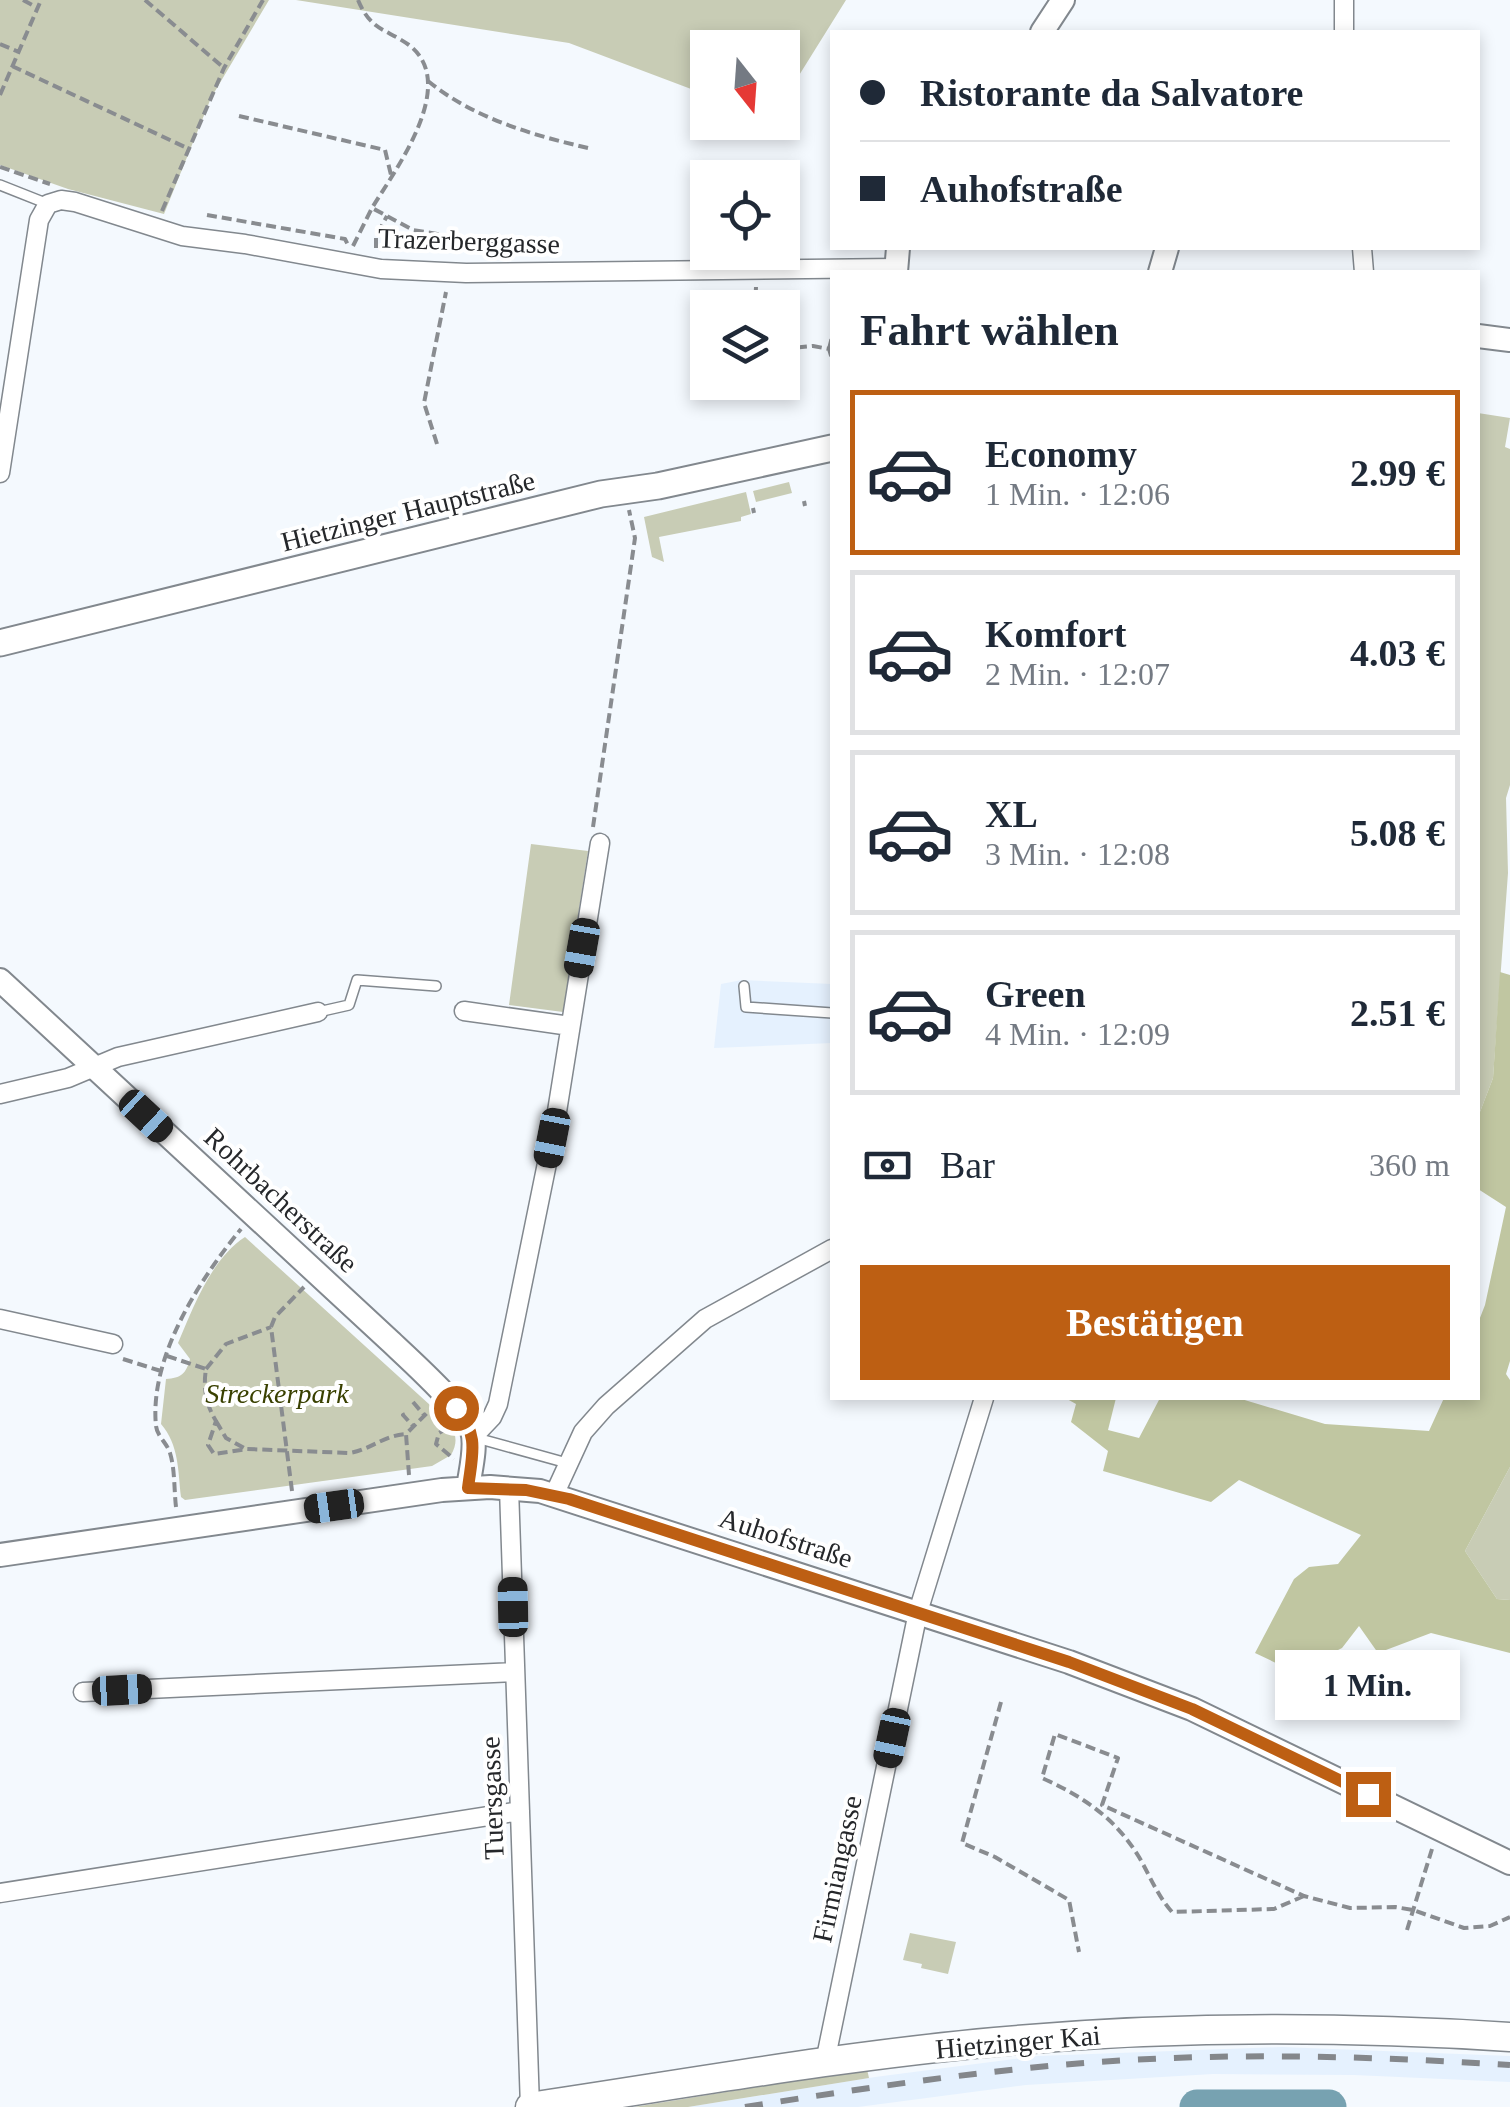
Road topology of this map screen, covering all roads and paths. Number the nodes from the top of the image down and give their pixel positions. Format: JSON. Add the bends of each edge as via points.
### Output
{"nodes":[{"id":1,"x":22,"y":0,"type":"edge"},
{"id":2,"x":41,"y":0,"type":"edge"},
{"id":3,"x":145,"y":0,"type":"edge"},
{"id":4,"x":263,"y":0,"type":"edge"},
{"id":5,"x":358,"y":0,"type":"edge"},
{"id":6,"x":1063,"y":0,"type":"edge"},
{"id":7,"x":1344,"y":0,"type":"edge"},
{"id":8,"x":38,"y":7,"type":"junction"},
{"id":9,"x":1043,"y":30,"type":"edge"},
{"id":10,"x":1344,"y":30,"type":"edge"},
{"id":11,"x":0,"y":44,"type":"edge"},
{"id":12,"x":19,"y":52,"type":"junction"},
{"id":13,"x":12,"y":66,"type":"junction"},
{"id":14,"x":224,"y":68,"type":"junction"},
{"id":15,"x":428,"y":81,"type":"junction"},
{"id":16,"x":0,"y":96,"type":"edge"},
{"id":17,"x":240,"y":116,"type":"dead end"},
{"id":18,"x":187,"y":148,"type":"junction"},
{"id":19,"x":588,"y":148,"type":"dead end"},
{"id":20,"x":391,"y":177,"type":"junction"},
{"id":21,"x":0,"y":185,"type":"edge"},
{"id":22,"x":48,"y":204,"type":"junction"},
{"id":23,"x":372,"y":208,"type":"junction"},
{"id":24,"x":206,"y":215,"type":"dead end"},
{"id":25,"x":161,"y":216,"type":"dead end"},
{"id":26,"x":387,"y":216,"type":"junction"},
{"id":27,"x":356,"y":244,"type":"dead end"},
{"id":28,"x":376,"y":247,"type":"dead end"},
{"id":29,"x":346,"y":253,"type":"junction"},
{"id":30,"x":565,"y":254,"type":"dead end"},
{"id":31,"x":897,"y":263,"type":"edge"},
{"id":32,"x":756,"y":282,"type":"dead end"},
{"id":33,"x":756,"y":290,"type":"edge"},
{"id":34,"x":446,"y":292,"type":"dead end"},
{"id":35,"x":1480,"y":336,"type":"edge"},
{"id":36,"x":1510,"y":340,"type":"edge"},
{"id":37,"x":830,"y":345,"type":"edge"},
{"id":38,"x":800,"y":348,"type":"edge"},
{"id":39,"x":829,"y":349,"type":"junction"},
{"id":40,"x":830,"y":352,"type":"edge"},
{"id":41,"x":437,"y":444,"type":"dead end"},
{"id":42,"x":830,"y":448,"type":"edge"},
{"id":43,"x":0,"y":472,"type":"edge"},
{"id":44,"x":628,"y":490,"type":"junction"},
{"id":45,"x":0,"y":643,"type":"edge"},
{"id":46,"x":600,"y":845,"type":"joint"},
{"id":47,"x":0,"y":980,"type":"edge"},
{"id":48,"x":436,"y":986,"type":"dead end"},
{"id":49,"x":744,"y":986,"type":"dead end"},
{"id":50,"x":464,"y":1011,"type":"dead end"},
{"id":51,"x":318,"y":1012,"type":"joint"},
{"id":52,"x":830,"y":1013,"type":"edge"},
{"id":53,"x":570,"y":1026,"type":"junction"},
{"id":54,"x":93,"y":1066,"type":"junction"},
{"id":55,"x":0,"y":1094,"type":"edge"},
{"id":56,"x":240,"y":1228,"type":"dead end"},
{"id":57,"x":830,"y":1250,"type":"edge"},
{"id":58,"x":304,"y":1287,"type":"dead end"},
{"id":59,"x":0,"y":1320,"type":"edge"},
{"id":60,"x":271,"y":1327,"type":"junction"},
{"id":61,"x":118,"y":1352,"type":"joint"},
{"id":62,"x":168,"y":1356,"type":"junction"},
{"id":63,"x":206,"y":1368,"type":"junction"},
{"id":64,"x":162,"y":1372,"type":"junction"},
{"id":65,"x":983,"y":1400,"type":"edge"},
{"id":66,"x":413,"y":1402,"type":"dead end"},
{"id":67,"x":437,"y":1405,"type":"dead end"},
{"id":68,"x":404,"y":1414,"type":"dead end"},
{"id":69,"x":424,"y":1415,"type":"junction"},
{"id":70,"x":216,"y":1421,"type":"junction"},
{"id":71,"x":413,"y":1426,"type":"junction"},
{"id":72,"x":464,"y":1431,"type":"junction"},
{"id":73,"x":406,"y":1434,"type":"junction"},
{"id":74,"x":246,"y":1448,"type":"junction"},
{"id":75,"x":288,"y":1448,"type":"junction"},
{"id":76,"x":454,"y":1459,"type":"dead end"},
{"id":77,"x":567,"y":1463,"type":"junction"},
{"id":78,"x":409,"y":1475,"type":"dead end"},
{"id":79,"x":468,"y":1488,"type":"junction"},
{"id":80,"x":509,"y":1488,"type":"junction"},
{"id":81,"x":292,"y":1492,"type":"dead end"},
{"id":82,"x":554,"y":1495,"type":"junction"},
{"id":83,"x":179,"y":1529,"type":"junction"},
{"id":84,"x":0,"y":1555,"type":"edge"},
{"id":85,"x":918,"y":1612,"type":"junction"},
{"id":86,"x":515,"y":1672,"type":"junction"},
{"id":87,"x":83,"y":1692,"type":"dead end"},
{"id":88,"x":1001,"y":1702,"type":"dead end"},
{"id":89,"x":520,"y":1811,"type":"junction"},
{"id":90,"x":1432,"y":1849,"type":"dead end"},
{"id":91,"x":1510,"y":1862,"type":"edge"},
{"id":92,"x":0,"y":1892,"type":"edge"},
{"id":93,"x":1304,"y":1896,"type":"junction"},
{"id":94,"x":1413,"y":1910,"type":"junction"},
{"id":95,"x":1510,"y":1917,"type":"edge"},
{"id":96,"x":1407,"y":1930,"type":"dead end"},
{"id":97,"x":1079,"y":1952,"type":"dead end"},
{"id":98,"x":1510,"y":2037,"type":"edge"},
{"id":99,"x":825,"y":2062,"type":"junction"},
{"id":100,"x":530,"y":2107,"type":"edge"}],
"edges":[{"from":1,"to":8,"type":"path"},
{"from":2,"to":8,"type":"path"},
{"from":3,"to":14,"type":"path"},
{"from":4,"to":14,"type":"path"},
{"from":5,"to":15,"type":"path","via":[[370,24],[415,52]]},
{"from":6,"to":9,"type":"street"},
{"from":7,"to":10,"type":"street"},
{"from":8,"to":12,"type":"path"},
{"from":11,"to":12,"type":"path"},
{"from":12,"to":13,"type":"path"},
{"from":13,"to":16,"type":"path"},
{"from":13,"to":18,"type":"path"},
{"from":14,"to":18,"type":"path"},
{"from":15,"to":19,"type":"path","via":[[485,116]]},
{"from":15,"to":20,"type":"path","via":[[420,122]]},
{"from":17,"to":20,"type":"path","via":[[385,150]]},
{"from":18,"to":25,"type":"path"},
{"from":20,"to":23,"type":"path"},
{"from":21,"to":22,"type":"lane"},
{"from":22,"to":29,"type":"street","name":"Trazerberggasse","via":[[68,200],[182,236]]},
{"from":22,"to":43,"type":"street","via":[[39,220]]},
{"from":23,"to":26,"type":"path"},
{"from":23,"to":27,"type":"path"},
{"from":24,"to":29,"type":"path","via":[[345,240]]},
{"from":26,"to":28,"type":"path"},
{"from":26,"to":30,"type":"path","via":[[412,230]]},
{"from":29,"to":31,"type":"street","name":"Trazerberggasse","via":[[395,270],[466,274]]},
{"from":32,"to":33,"type":"path"},
{"from":34,"to":41,"type":"path","via":[[424,404]]},
{"from":35,"to":36,"type":"street"},
{"from":37,"to":39,"type":"path"},
{"from":38,"to":39,"type":"path"},
{"from":39,"to":40,"type":"path"},
{"from":42,"to":44,"type":"main road","name":"Hietzinger Hauptstraße"},
{"from":44,"to":45,"type":"main road","name":"Hietzinger Hauptstraße"},
{"from":44,"to":46,"type":"path","via":[[635,538],[600,761],[591,843]]},
{"from":46,"to":53,"type":"street"},
{"from":47,"to":54,"type":"street","name":"Rohrbacherstraße"},
{"from":48,"to":51,"type":"lane","via":[[357,980],[349,1005]]},
{"from":49,"to":52,"type":"lane","via":[[746,1007]]},
{"from":50,"to":53,"type":"street"},
{"from":51,"to":54,"type":"street"},
{"from":53,"to":72,"type":"street","via":[[498,1404],[492,1418]]},
{"from":54,"to":55,"type":"street"},
{"from":54,"to":72,"type":"street","name":"Rohrbacherstraße","via":[[403,1354],[464,1418]]},
{"from":56,"to":62,"type":"path","via":[[187,1306]]},
{"from":57,"to":77,"type":"street","via":[[706,1319],[606,1406]]},
{"from":58,"to":60,"type":"path"},
{"from":59,"to":61,"type":"street","via":[[34,1324]]},
{"from":60,"to":63,"type":"path","via":[[226,1344]]},
{"from":60,"to":75,"type":"path"},
{"from":61,"to":64,"type":"path"},
{"from":62,"to":63,"type":"path"},
{"from":62,"to":64,"type":"path"},
{"from":63,"to":70,"type":"path","via":[[208,1406]]},
{"from":64,"to":83,"type":"path","via":[[156,1429],[170,1451]]},
{"from":65,"to":85,"type":"street","name":"Firmiangasse"},
{"from":66,"to":69,"type":"path"},
{"from":67,"to":69,"type":"path"},
{"from":68,"to":71,"type":"path"},
{"from":69,"to":71,"type":"path"},
{"from":70,"to":74,"type":"path","via":[[226,1438]]},
{"from":70,"to":74,"type":"path","via":[[209,1450]]},
{"from":71,"to":73,"type":"path"},
{"from":72,"to":76,"type":"path","via":[[436,1438]]},
{"from":72,"to":77,"type":"lane"},
{"from":72,"to":79,"type":"street"},
{"from":73,"to":75,"type":"path","via":[[350,1453]]},
{"from":73,"to":78,"type":"path"},
{"from":74,"to":75,"type":"path"},
{"from":75,"to":81,"type":"path"},
{"from":77,"to":82,"type":"street"},
{"from":79,"to":80,"type":"street","name":"Auhofstraße"},
{"from":79,"to":83,"type":"street","name":"Auhofstraße"},
{"from":80,"to":82,"type":"street","name":"Auhofstraße"},
{"from":80,"to":86,"type":"street","name":"Tuersgasse"},
{"from":82,"to":85,"type":"street","name":"Auhofstraße"},
{"from":83,"to":84,"type":"street","name":"Auhofstraße"},
{"from":85,"to":91,"type":"street","name":"Auhofstraße","via":[[1192,1709]]},
{"from":85,"to":99,"type":"street","name":"Firmiangasse"},
{"from":86,"to":87,"type":"street"},
{"from":86,"to":89,"type":"street","name":"Tuersgasse"},
{"from":88,"to":97,"type":"path","via":[[962,1843],[1069,1900]]},
{"from":89,"to":92,"type":"street"},
{"from":89,"to":100,"type":"street","name":"Tuersgasse"},
{"from":90,"to":94,"type":"path"},
{"from":93,"to":93,"type":"path","via":[[1274,1909],[1172,1912],[1118,1826],[1042,1778],[1055,1734],[1118,1758],[1102,1805]]},
{"from":93,"to":94,"type":"path","via":[[1350,1908]]},
{"from":94,"to":95,"type":"path","via":[[1464,1928]]},
{"from":94,"to":96,"type":"path"},
{"from":98,"to":99,"type":"main road","name":"Hietzinger Kai","via":[[1343,2028],[1159,2030]]},
{"from":99,"to":100,"type":"main road","name":"Hietzinger Kai"}]}
